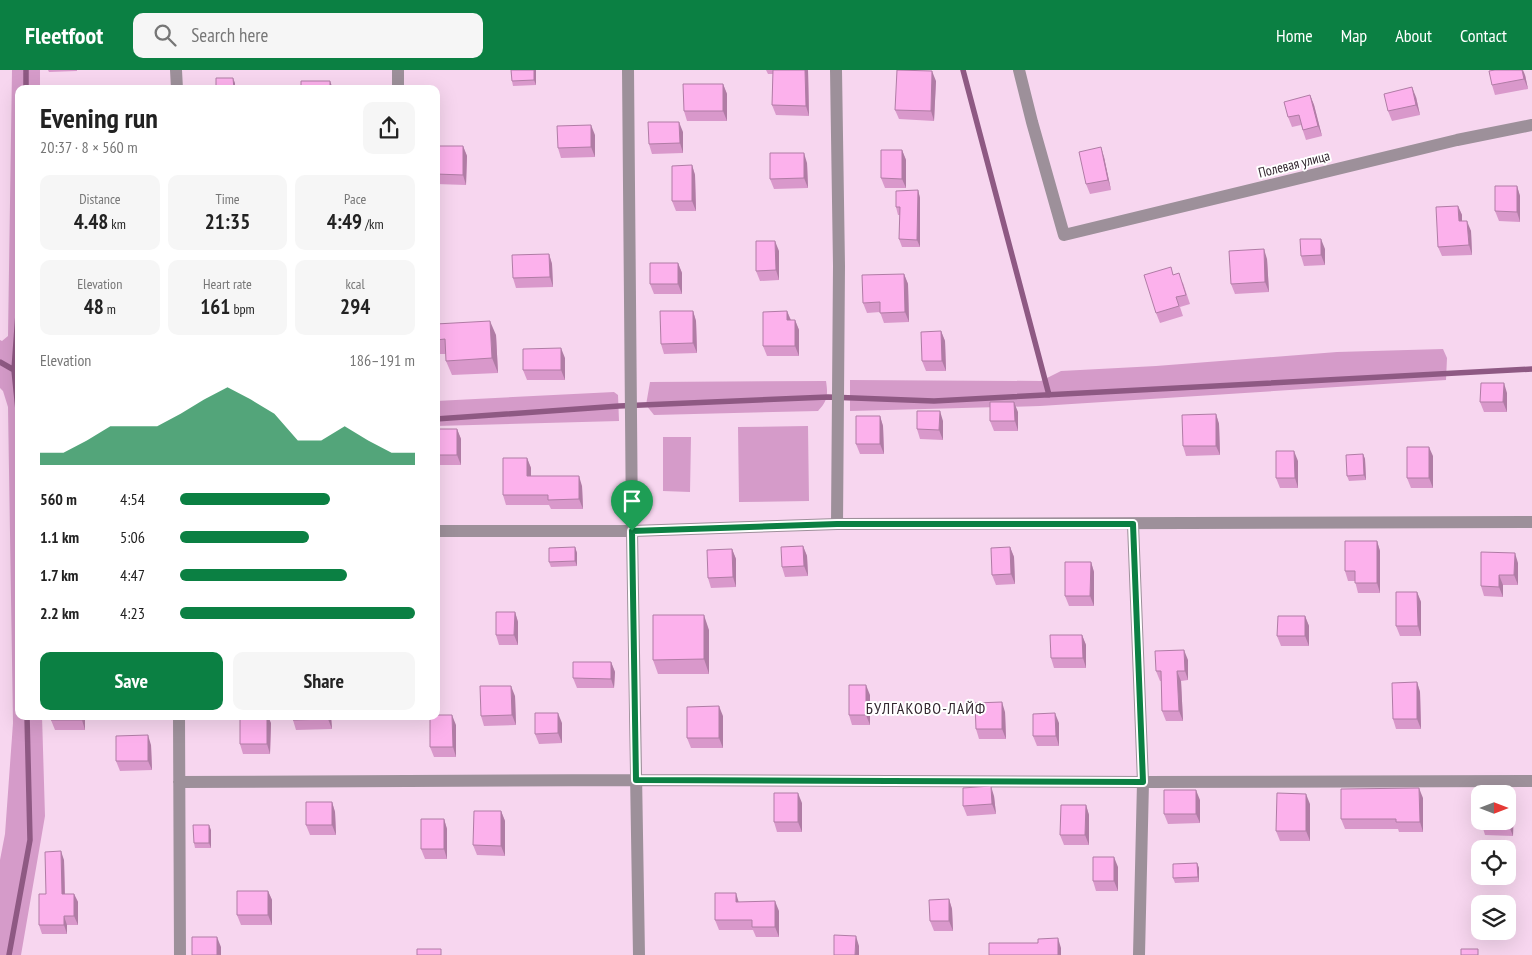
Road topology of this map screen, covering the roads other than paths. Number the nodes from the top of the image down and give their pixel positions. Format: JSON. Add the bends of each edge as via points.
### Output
{"nodes":[{"id":1,"x":176,"y":70,"type":"edge"},
{"id":2,"x":398,"y":70,"type":"edge"},
{"id":3,"x":628,"y":70,"type":"edge"},
{"id":4,"x":836,"y":70,"type":"edge"},
{"id":5,"x":1019,"y":70,"type":"edge"},
{"id":6,"x":176,"y":85,"type":"edge"},
{"id":7,"x":398,"y":85,"type":"edge"},
{"id":8,"x":1532,"y":125,"type":"edge"},
{"id":9,"x":1532,"y":522,"type":"edge"},
{"id":10,"x":837,"y":524,"type":"junction"},
{"id":11,"x":1133,"y":524,"type":"junction"},
{"id":12,"x":440,"y":531,"type":"edge"},
{"id":13,"x":632,"y":531,"type":"junction"},
{"id":14,"x":179,"y":720,"type":"edge"},
{"id":15,"x":636,"y":780,"type":"junction"},
{"id":16,"x":1532,"y":781,"type":"edge"},
{"id":17,"x":179,"y":782,"type":"junction"},
{"id":18,"x":1143,"y":782,"type":"junction"},
{"id":19,"x":180,"y":955,"type":"edge"},
{"id":20,"x":639,"y":955,"type":"edge"},
{"id":21,"x":1139,"y":955,"type":"edge"}],
"edges":[{"from":1,"to":6,"type":"street"},
{"from":2,"to":7,"type":"street"},
{"from":3,"to":13,"type":"street"},
{"from":4,"to":10,"type":"street","via":[[839,266]]},
{"from":5,"to":8,"type":"street","name":"Полевая улица","via":[[1064,235],[1457,140]]},
{"from":9,"to":11,"type":"street"},
{"from":10,"to":11,"type":"street"},
{"from":10,"to":13,"type":"street"},
{"from":11,"to":18,"type":"street"},
{"from":12,"to":13,"type":"street"},
{"from":13,"to":15,"type":"street"},
{"from":14,"to":17,"type":"street"},
{"from":15,"to":17,"type":"street"},
{"from":15,"to":18,"type":"street"},
{"from":15,"to":20,"type":"street"},
{"from":16,"to":18,"type":"street"},
{"from":17,"to":19,"type":"street"},
{"from":18,"to":21,"type":"street"}]}
